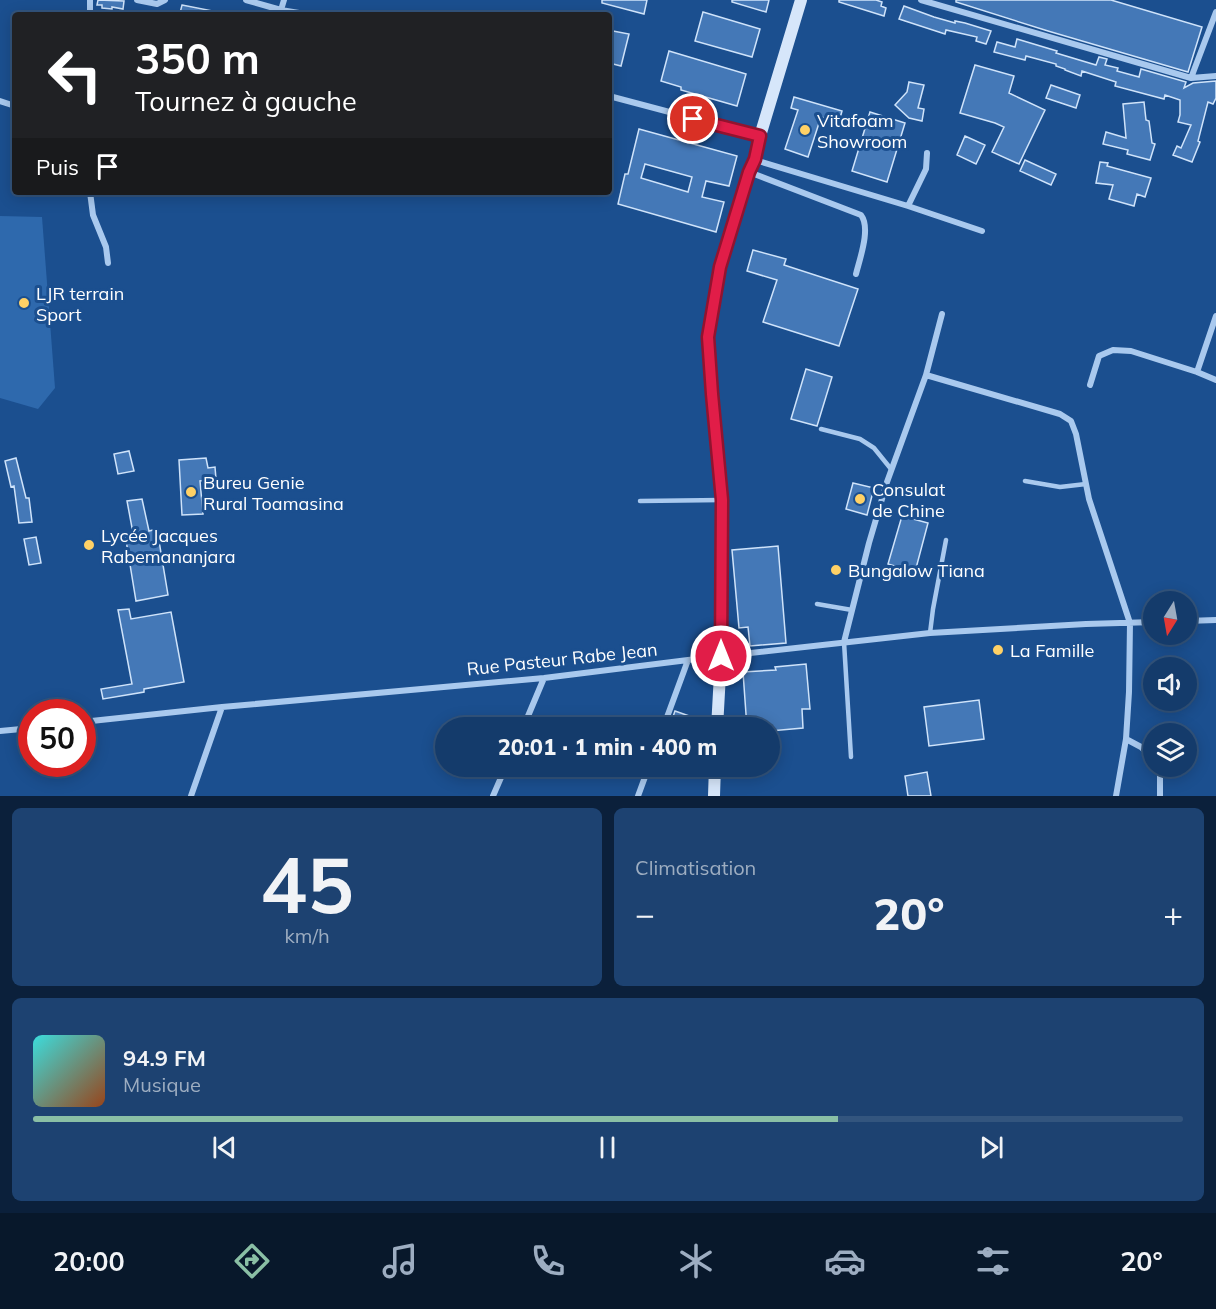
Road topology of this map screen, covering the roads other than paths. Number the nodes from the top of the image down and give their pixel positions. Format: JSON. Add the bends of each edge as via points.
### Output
{"nodes":[{"id":1,"x":137,"y":0,"type":"edge"},
{"id":2,"x":165,"y":0,"type":"edge"},
{"id":3,"x":246,"y":0,"type":"edge"},
{"id":4,"x":284,"y":0,"type":"edge"},
{"id":5,"x":801,"y":0,"type":"edge"},
{"id":6,"x":921,"y":0,"type":"edge"},
{"id":7,"x":281,"y":10,"type":"junction"},
{"id":8,"x":293,"y":12,"type":"edge"},
{"id":9,"x":1216,"y":12,"type":"edge"},
{"id":10,"x":1216,"y":76,"type":"edge"},
{"id":11,"x":1191,"y":78,"type":"junction"},
{"id":12,"x":612,"y":97,"type":"edge"},
{"id":13,"x":760,"y":136,"type":"junction"},
{"id":14,"x":927,"y":153,"type":"dead end"},
{"id":15,"x":755,"y":159,"type":"junction"},
{"id":16,"x":749,"y":172,"type":"junction"},
{"id":17,"x":90,"y":195,"type":"edge"},
{"id":18,"x":908,"y":206,"type":"junction"},
{"id":19,"x":982,"y":231,"type":"dead end"},
{"id":20,"x":108,"y":263,"type":"dead end"},
{"id":21,"x":856,"y":274,"type":"dead end"},
{"id":22,"x":942,"y":314,"type":"dead end"},
{"id":23,"x":1216,"y":316,"type":"edge"},
{"id":24,"x":1197,"y":372,"type":"junction"},
{"id":25,"x":926,"y":375,"type":"junction"},
{"id":26,"x":1216,"y":380,"type":"edge"},
{"id":27,"x":1090,"y":385,"type":"dead end"},
{"id":28,"x":821,"y":429,"type":"dead end"},
{"id":29,"x":891,"y":469,"type":"junction"},
{"id":30,"x":1025,"y":481,"type":"dead end"},
{"id":31,"x":1086,"y":484,"type":"junction"},
{"id":32,"x":722,"y":500,"type":"junction"},
{"id":33,"x":640,"y":501,"type":"dead end"},
{"id":34,"x":946,"y":540,"type":"dead end"},
{"id":35,"x":817,"y":604,"type":"dead end"},
{"id":36,"x":852,"y":610,"type":"junction"},
{"id":37,"x":1216,"y":620,"type":"edge"},
{"id":38,"x":1197,"y":621,"type":"edge"},
{"id":39,"x":1143,"y":622,"type":"edge"},
{"id":40,"x":1130,"y":623,"type":"junction"},
{"id":41,"x":930,"y":633,"type":"junction"},
{"id":42,"x":844,"y":642,"type":"junction"},
{"id":43,"x":721,"y":656,"type":"junction"},
{"id":44,"x":688,"y":660,"type":"junction"},
{"id":45,"x":544,"y":678,"type":"junction"},
{"id":46,"x":222,"y":707,"type":"junction"},
{"id":47,"x":528,"y":717,"type":"edge"},
{"id":48,"x":667,"y":717,"type":"edge"},
{"id":49,"x":718,"y":717,"type":"edge"},
{"id":50,"x":96,"y":720,"type":"edge"},
{"id":51,"x":18,"y":729,"type":"edge"},
{"id":52,"x":0,"y":731,"type":"edge"},
{"id":53,"x":1126,"y":738,"type":"junction"},
{"id":54,"x":1143,"y":749,"type":"edge"},
{"id":55,"x":851,"y":756,"type":"dead end"},
{"id":56,"x":501,"y":777,"type":"edge"},
{"id":57,"x":645,"y":777,"type":"edge"},
{"id":58,"x":715,"y":777,"type":"edge"},
{"id":59,"x":1160,"y":777,"type":"edge"},
{"id":60,"x":191,"y":796,"type":"edge"},
{"id":61,"x":493,"y":796,"type":"edge"},
{"id":62,"x":638,"y":796,"type":"edge"},
{"id":63,"x":714,"y":796,"type":"edge"},
{"id":64,"x":1116,"y":796,"type":"edge"},
{"id":65,"x":1160,"y":796,"type":"edge"}],
"edges":[{"from":1,"to":2,"type":"street","via":[[157,4]]},
{"from":3,"to":7,"type":"street"},
{"from":4,"to":7,"type":"street"},
{"from":5,"to":13,"type":"main road"},
{"from":6,"to":11,"type":"street"},
{"from":7,"to":8,"type":"street"},
{"from":9,"to":11,"type":"street"},
{"from":10,"to":11,"type":"street"},
{"from":12,"to":13,"type":"street"},
{"from":13,"to":15,"type":"main road"},
{"from":14,"to":18,"type":"street","via":[[926,169]]},
{"from":15,"to":16,"type":"main road"},
{"from":15,"to":18,"type":"street"},
{"from":16,"to":21,"type":"street","via":[[861,215],[865,233]]},
{"from":16,"to":32,"type":"main road","via":[[720,267],[708,337]]},
{"from":17,"to":20,"type":"street"},
{"from":18,"to":19,"type":"street"},
{"from":22,"to":25,"type":"street"},
{"from":23,"to":24,"type":"street"},
{"from":24,"to":26,"type":"street"},
{"from":24,"to":27,"type":"street","via":[[1131,351],[1113,350],[1100,356]]},
{"from":25,"to":29,"type":"street"},
{"from":25,"to":31,"type":"street","via":[[1060,414],[1071,421]]},
{"from":28,"to":29,"type":"lane","via":[[860,439],[874,448]]},
{"from":29,"to":36,"type":"street"},
{"from":30,"to":31,"type":"lane","via":[[1060,487]]},
{"from":31,"to":40,"type":"street"},
{"from":32,"to":33,"type":"lane"},
{"from":32,"to":43,"type":"main road"},
{"from":34,"to":41,"type":"lane"},
{"from":35,"to":36,"type":"lane"},
{"from":36,"to":42,"type":"street"},
{"from":37,"to":38,"type":"street"},
{"from":39,"to":40,"type":"street","name":"Rue Pasteur Rabe Jean"},
{"from":40,"to":41,"type":"street","name":"Rue Pasteur Rabe Jean"},
{"from":40,"to":53,"type":"street"},
{"from":41,"to":42,"type":"street","name":"Rue Pasteur Rabe Jean"},
{"from":42,"to":43,"type":"street","name":"Rue Pasteur Rabe Jean"},
{"from":42,"to":55,"type":"lane"},
{"from":43,"to":44,"type":"street","name":"Rue Pasteur Rabe Jean"},
{"from":43,"to":49,"type":"main road"},
{"from":44,"to":45,"type":"street","name":"Rue Pasteur Rabe Jean"},
{"from":44,"to":48,"type":"street"},
{"from":45,"to":46,"type":"street","name":"Rue Pasteur Rabe Jean"},
{"from":45,"to":47,"type":"street"},
{"from":46,"to":50,"type":"street","name":"Rue Pasteur Rabe Jean"},
{"from":46,"to":60,"type":"street"},
{"from":51,"to":52,"type":"street"},
{"from":53,"to":54,"type":"street"},
{"from":53,"to":64,"type":"street"},
{"from":56,"to":61,"type":"street"},
{"from":57,"to":62,"type":"street"},
{"from":58,"to":63,"type":"main road"},
{"from":59,"to":65,"type":"street"}]}
